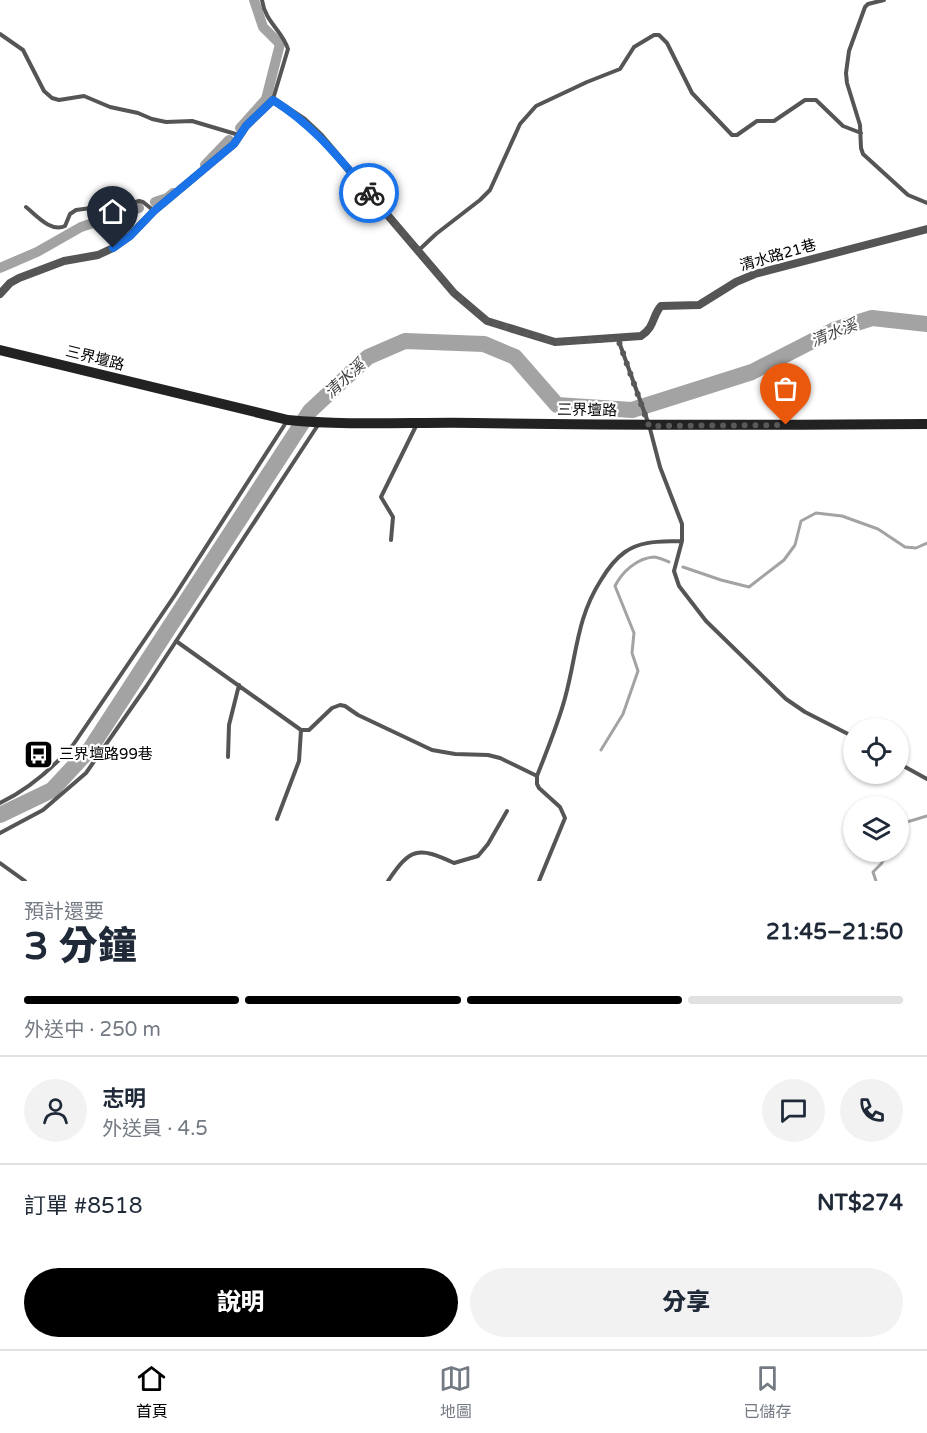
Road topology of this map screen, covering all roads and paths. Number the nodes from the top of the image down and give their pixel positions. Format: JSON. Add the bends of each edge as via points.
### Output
{"nodes":[{"id":1,"x":262,"y":0,"type":"edge"},
{"id":2,"x":884,"y":0,"type":"edge"},
{"id":3,"x":0,"y":34,"type":"edge"},
{"id":4,"x":273,"y":100,"type":"junction"},
{"id":5,"x":861,"y":133,"type":"junction"},
{"id":6,"x":239,"y":136,"type":"junction"},
{"id":7,"x":927,"y":203,"type":"edge"},
{"id":8,"x":26,"y":207,"type":"dead end"},
{"id":9,"x":154,"y":211,"type":"junction"},
{"id":10,"x":927,"y":229,"type":"edge"},
{"id":11,"x":419,"y":250,"type":"junction"},
{"id":12,"x":0,"y":294,"type":"edge"},
{"id":13,"x":618,"y":339,"type":"junction"},
{"id":14,"x":0,"y":350,"type":"edge"},
{"id":15,"x":288,"y":421,"type":"junction"},
{"id":16,"x":417,"y":422,"type":"junction"},
{"id":17,"x":319,"y":423,"type":"junction"},
{"id":18,"x":927,"y":424,"type":"edge"},
{"id":19,"x":649,"y":425,"type":"junction"},
{"id":20,"x":391,"y":540,"type":"dead end"},
{"id":21,"x":682,"y":541,"type":"junction"},
{"id":22,"x":176,"y":641,"type":"junction"},
{"id":23,"x":239,"y":685,"type":"junction"},
{"id":24,"x":302,"y":730,"type":"junction"},
{"id":25,"x":843,"y":731,"type":"edge"},
{"id":26,"x":228,"y":757,"type":"dead end"},
{"id":27,"x":909,"y":769,"type":"edge"},
{"id":28,"x":537,"y":776,"type":"junction"},
{"id":29,"x":927,"y":778,"type":"edge"},
{"id":30,"x":0,"y":803,"type":"edge"},
{"id":31,"x":507,"y":811,"type":"dead end"},
{"id":32,"x":277,"y":819,"type":"dead end"},
{"id":33,"x":0,"y":833,"type":"edge"},
{"id":34,"x":0,"y":863,"type":"edge"},
{"id":35,"x":25,"y":881,"type":"edge"},
{"id":36,"x":388,"y":881,"type":"edge"},
{"id":37,"x":539,"y":881,"type":"edge"}],
"edges":[{"from":1,"to":4,"type":"lane","via":[[263,9],[288,49]]},
{"from":2,"to":5,"type":"lane","via":[[865,7],[849,51],[847,83]]},
{"from":3,"to":6,"type":"lane","via":[[23,50],[44,91],[52,98],[84,96],[159,121],[192,121]]},
{"from":4,"to":6,"type":"street"},
{"from":4,"to":11,"type":"street","name":"清水路21巷","via":[[321,137]]},
{"from":5,"to":7,"type":"lane","via":[[863,154],[908,195]]},
{"from":5,"to":11,"type":"lane","via":[[843,126],[816,100],[810,99],[774,122],[757,121],[732,135],[692,93],[667,43],[654,35],[634,47],[620,69],[536,106],[520,124],[490,190]]},
{"from":6,"to":9,"type":"street"},
{"from":8,"to":9,"type":"lane","via":[[60,229],[76,210],[111,209],[139,201]]},
{"from":9,"to":12,"type":"street","via":[[113,248],[19,278]]},
{"from":10,"to":13,"type":"street","name":"清水路21巷","via":[[755,274],[699,304],[661,306],[647,332]]},
{"from":11,"to":13,"type":"street","name":"清水路21巷","via":[[454,293],[487,321],[555,342]]},
{"from":13,"to":19,"type":"lane"},
{"from":14,"to":15,"type":"street","name":"三界壇路"},
{"from":15,"to":17,"type":"street","name":"三界壇路"},
{"from":15,"to":30,"type":"lane","via":[[73,745],[53,767]]},
{"from":16,"to":17,"type":"street","name":"三界壇路"},
{"from":16,"to":19,"type":"street","name":"三界壇路"},
{"from":16,"to":20,"type":"lane","via":[[381,498],[393,517]]},
{"from":17,"to":22,"type":"lane"},
{"from":18,"to":19,"type":"street","name":"三界壇路"},
{"from":19,"to":21,"type":"lane","via":[[682,524]]},
{"from":21,"to":25,"type":"lane","via":[[675,579],[706,621],[786,699]]},
{"from":21,"to":28,"type":"lane","via":[[636,546],[608,569],[585,610],[565,697]]},
{"from":22,"to":23,"type":"lane"},
{"from":22,"to":33,"type":"lane","via":[[86,773],[43,810]]},
{"from":23,"to":24,"type":"lane"},
{"from":23,"to":26,"type":"lane","via":[[229,725]]},
{"from":24,"to":28,"type":"lane","via":[[309,730],[340,705],[432,750],[501,758]]},
{"from":24,"to":32,"type":"lane","via":[[299,760]]},
{"from":27,"to":29,"type":"lane"},
{"from":28,"to":37,"type":"lane","via":[[539,788],[560,807],[565,818]]},
{"from":31,"to":36,"type":"lane","via":[[478,856],[454,863],[430,852],[417,852],[399,865]]},
{"from":34,"to":35,"type":"lane"}]}
